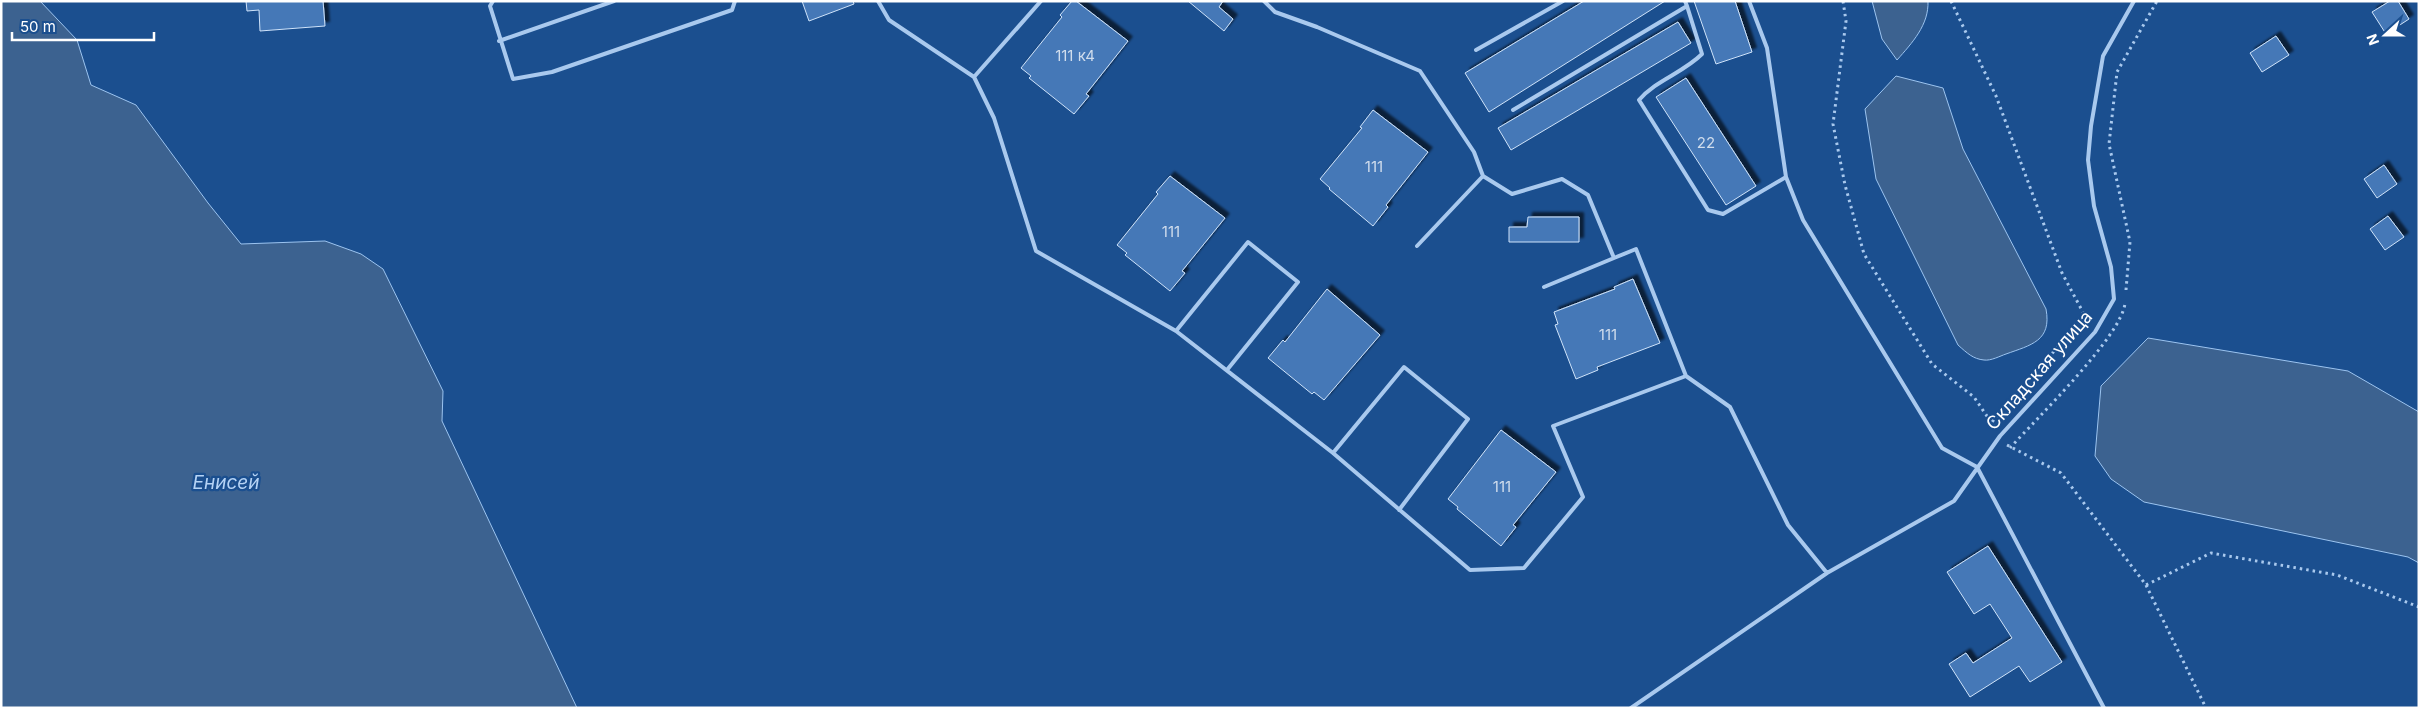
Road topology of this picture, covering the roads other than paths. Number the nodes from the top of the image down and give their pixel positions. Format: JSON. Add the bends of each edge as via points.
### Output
{"nodes":[{"id":1,"x":493,"y":1,"type":"edge"},
{"id":2,"x":614,"y":1,"type":"edge"},
{"id":3,"x":735,"y":1,"type":"edge"},
{"id":4,"x":878,"y":1,"type":"edge"},
{"id":5,"x":1041,"y":1,"type":"edge"},
{"id":6,"x":1264,"y":1,"type":"edge"},
{"id":7,"x":1563,"y":1,"type":"edge"},
{"id":8,"x":1685,"y":1,"type":"edge"},
{"id":9,"x":1749,"y":1,"type":"edge"},
{"id":10,"x":2134,"y":1,"type":"edge"},
{"id":11,"x":1687,"y":6,"type":"junction"},
{"id":12,"x":499,"y":41,"type":"junction"},
{"id":13,"x":1476,"y":50,"type":"dead end"},
{"id":14,"x":974,"y":77,"type":"junction"},
{"id":15,"x":1513,"y":110,"type":"dead end"},
{"id":16,"x":1483,"y":176,"type":"junction"},
{"id":17,"x":1786,"y":177,"type":"junction"},
{"id":18,"x":1416,"y":246,"type":"dead end"},
{"id":19,"x":1614,"y":258,"type":"junction"},
{"id":20,"x":1544,"y":287,"type":"dead end"},
{"id":21,"x":1176,"y":331,"type":"junction"},
{"id":22,"x":1226,"y":370,"type":"junction"},
{"id":23,"x":1686,"y":376,"type":"junction"},
{"id":24,"x":1334,"y":453,"type":"junction"},
{"id":25,"x":1977,"y":466,"type":"junction"},
{"id":26,"x":1398,"y":510,"type":"junction"},
{"id":27,"x":1827,"y":573,"type":"junction"},
{"id":28,"x":1631,"y":708,"type":"edge"},
{"id":29,"x":2104,"y":708,"type":"edge"}],
"edges":[{"from":1,"to":12,"type":"lane","via":[[490,6]]},
{"from":2,"to":12,"type":"lane"},
{"from":3,"to":12,"type":"lane","via":[[732,10],[532,76],[513,79]]},
{"from":4,"to":14,"type":"lane","via":[[889,20]]},
{"from":5,"to":14,"type":"lane"},
{"from":6,"to":16,"type":"lane","via":[[1275,12],[1420,71],[1474,152]]},
{"from":7,"to":13,"type":"lane"},
{"from":8,"to":11,"type":"lane"},
{"from":9,"to":17,"type":"lane","via":[[1766,48]]},
{"from":10,"to":25,"type":"lane","name":"Складская улица","via":[[2103,56],[2088,160],[2094,206],[2111,267],[2114,299],[2095,332],[2000,436]]},
{"from":11,"to":15,"type":"lane"},
{"from":11,"to":17,"type":"lane","via":[[1702,54],[1648,90],[1640,100],[1708,210],[1724,214]]},
{"from":14,"to":21,"type":"lane","via":[[994,118],[1036,251]]},
{"from":16,"to":18,"type":"lane"},
{"from":16,"to":19,"type":"lane","via":[[1512,194],[1562,179],[1588,195]]},
{"from":17,"to":25,"type":"lane","via":[[1803,220],[1942,448]]},
{"from":19,"to":20,"type":"lane"},
{"from":19,"to":23,"type":"lane","via":[[1636,249]]},
{"from":21,"to":22,"type":"lane"},
{"from":21,"to":22,"type":"lane","via":[[1248,242],[1298,282]]},
{"from":22,"to":24,"type":"lane"},
{"from":23,"to":26,"type":"lane","via":[[1553,426],[1583,497],[1524,568],[1470,570]]},
{"from":23,"to":27,"type":"lane","via":[[1730,407],[1788,525]]},
{"from":24,"to":26,"type":"lane"},
{"from":24,"to":26,"type":"lane","via":[[1404,366],[1468,419]]},
{"from":25,"to":27,"type":"lane","name":"Складская улица","via":[[1954,501]]},
{"from":25,"to":29,"type":"lane"},
{"from":27,"to":28,"type":"lane","name":"Складская улица"}]}
